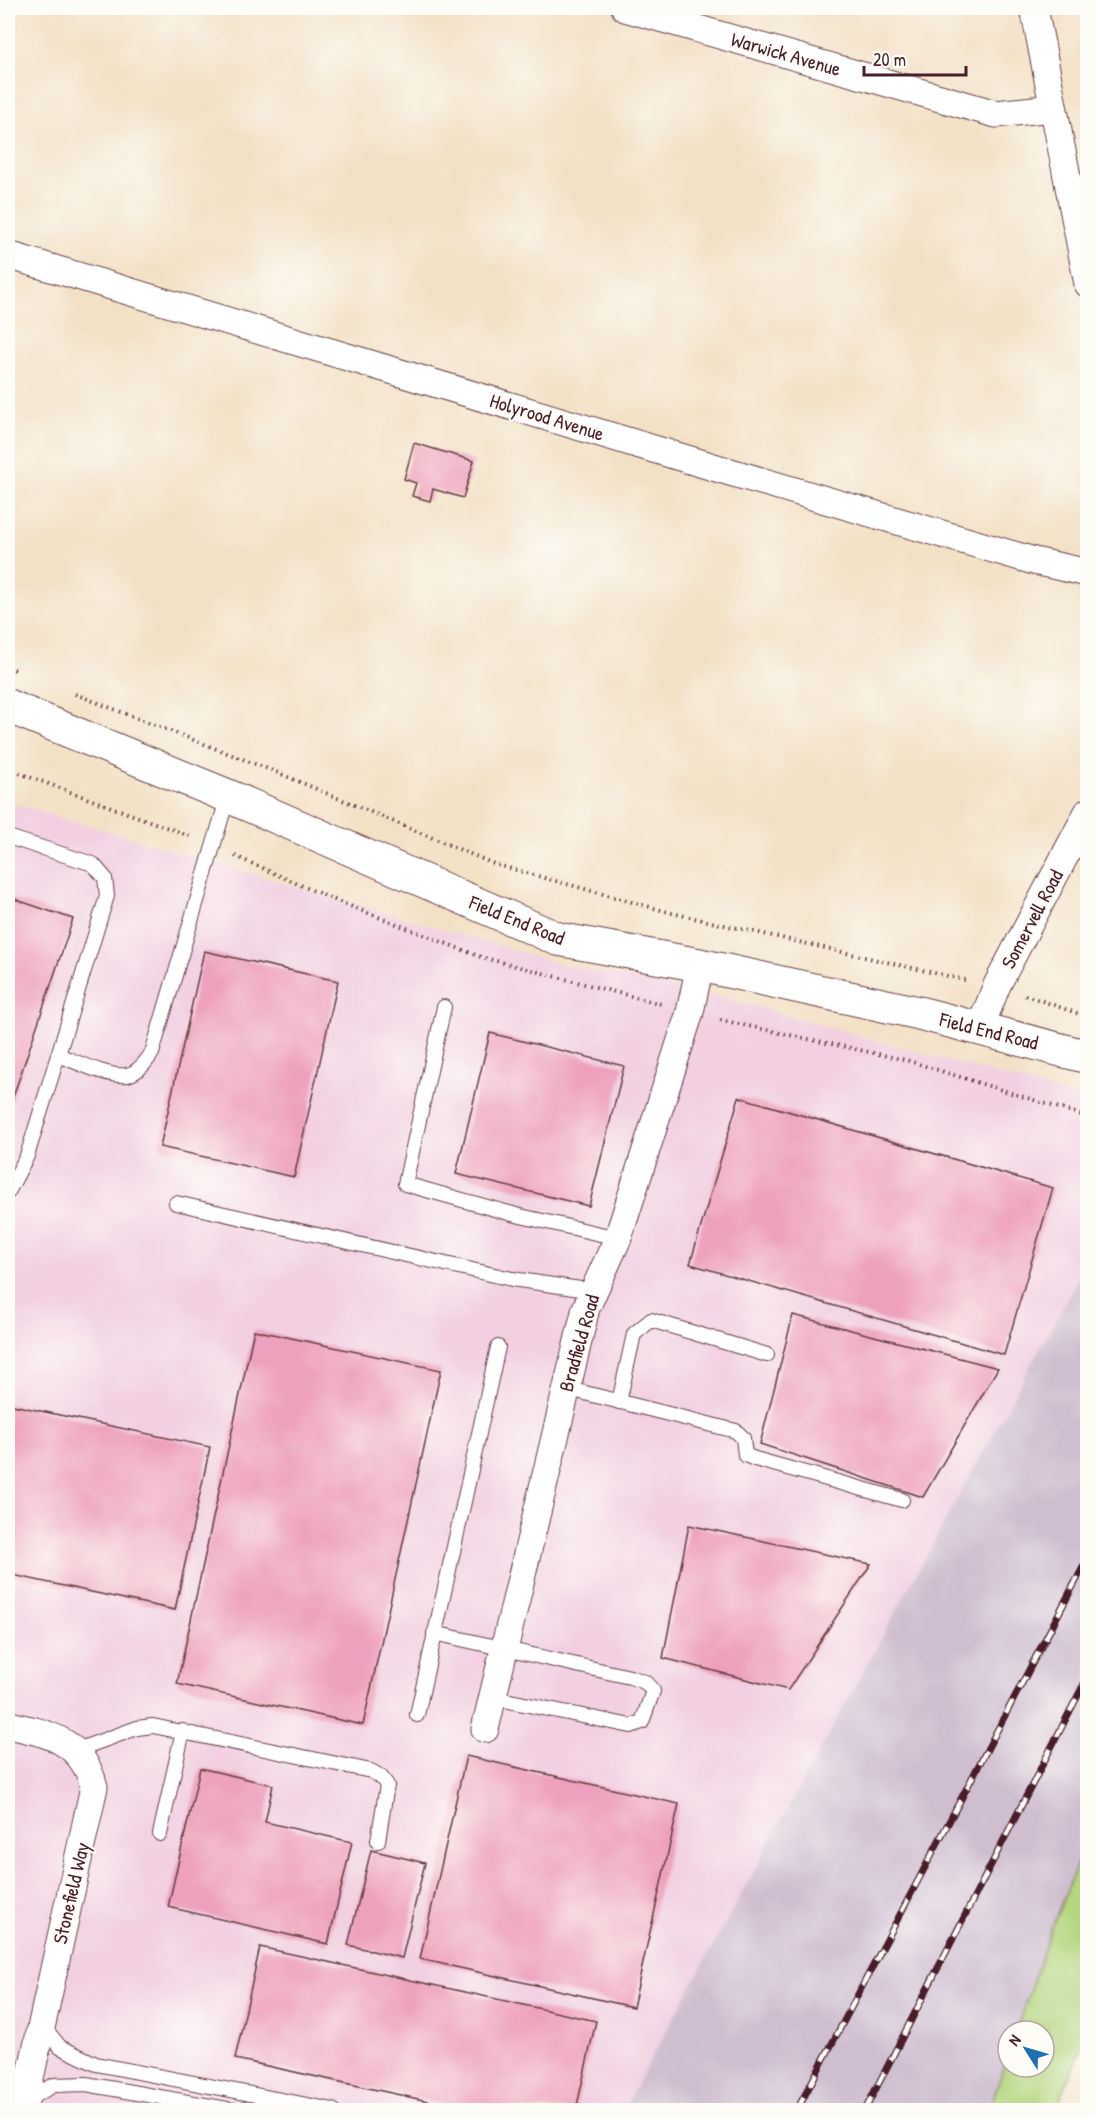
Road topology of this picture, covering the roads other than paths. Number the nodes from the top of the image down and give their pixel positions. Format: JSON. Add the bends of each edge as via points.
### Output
{"nodes":[{"id":1,"x":625,"y":8,"type":"edge"},
{"id":2,"x":1034,"y":8,"type":"edge"},
{"id":3,"x":1053,"y":108,"type":"junction"},
{"id":4,"x":8,"y":255,"type":"edge"},
{"id":5,"x":1088,"y":284,"type":"edge"},
{"id":6,"x":1088,"y":573,"type":"edge"},
{"id":7,"x":8,"y":706,"type":"edge"},
{"id":8,"x":228,"y":796,"type":"junction"},
{"id":9,"x":1088,"y":812,"type":"edge"},
{"id":10,"x":8,"y":837,"type":"edge"},
{"id":11,"x":700,"y":965,"type":"junction"},
{"id":12,"x":444,"y":1007,"type":"dead end"},
{"id":13,"x":980,"y":1028,"type":"junction"},
{"id":14,"x":57,"y":1055,"type":"junction"},
{"id":15,"x":1088,"y":1057,"type":"edge"},
{"id":16,"x":8,"y":1192,"type":"edge"},
{"id":17,"x":176,"y":1203,"type":"dead end"},
{"id":18,"x":618,"y":1238,"type":"junction"},
{"id":19,"x":594,"y":1291,"type":"junction"},
{"id":20,"x":498,"y":1347,"type":"dead end"},
{"id":21,"x":767,"y":1354,"type":"dead end"},
{"id":22,"x":565,"y":1388,"type":"junction"},
{"id":23,"x":619,"y":1402,"type":"junction"},
{"id":24,"x":902,"y":1500,"type":"dead end"},
{"id":25,"x":435,"y":1633,"type":"junction"},
{"id":26,"x":505,"y":1649,"type":"junction"},
{"id":27,"x":490,"y":1698,"type":"junction"},
{"id":28,"x":417,"y":1715,"type":"dead end"},
{"id":29,"x":8,"y":1725,"type":"edge"},
{"id":30,"x":485,"y":1729,"type":"dead end"},
{"id":31,"x":183,"y":1731,"type":"junction"},
{"id":32,"x":74,"y":1751,"type":"junction"},
{"id":33,"x":160,"y":1834,"type":"dead end"},
{"id":34,"x":378,"y":1841,"type":"dead end"},
{"id":35,"x":42,"y":2025,"type":"junction"},
{"id":36,"x":24,"y":2105,"type":"edge"},
{"id":37,"x":233,"y":2110,"type":"edge"},
{"id":38,"x":333,"y":2110,"type":"edge"}],
"edges":[{"from":1,"to":3,"type":"street","name":"Warwick Avenue","via":[[996,114]]},
{"from":2,"to":3,"type":"street"},
{"from":3,"to":5,"type":"street"},
{"from":4,"to":6,"type":"street","name":"Holyrood Avenue","via":[[731,473],[1034,561]]},
{"from":7,"to":8,"type":"street","name":"Field End Road"},
{"from":8,"to":11,"type":"street","name":"Field End Road","via":[[558,939]]},
{"from":8,"to":14,"type":"lane","via":[[152,1053],[143,1066],[127,1075],[100,1071]]},
{"from":9,"to":13,"type":"street","name":"Somervell Road","via":[[997,986]]},
{"from":10,"to":14,"type":"lane","via":[[93,864],[105,878],[107,896]]},
{"from":11,"to":13,"type":"street","name":"Field End Road"},
{"from":11,"to":18,"type":"street","name":"Bradfield Road","via":[[690,1012]]},
{"from":12,"to":18,"type":"lane","via":[[405,1184]]},
{"from":13,"to":15,"type":"street","name":"Field End Road"},
{"from":14,"to":16,"type":"lane","via":[[27,1156]]},
{"from":17,"to":19,"type":"lane","via":[[512,1278]]},
{"from":18,"to":19,"type":"street","name":"Bradfield Road"},
{"from":19,"to":22,"type":"street","name":"Bradfield Road","via":[[585,1308]]},
{"from":20,"to":25,"type":"lane"},
{"from":21,"to":23,"type":"lane","via":[[651,1320],[634,1334]]},
{"from":22,"to":23,"type":"lane"},
{"from":22,"to":26,"type":"street","name":"Bradfield Road"},
{"from":23,"to":24,"type":"lane","via":[[736,1431],[743,1438],[745,1455]]},
{"from":25,"to":26,"type":"lane"},
{"from":25,"to":28,"type":"lane"},
{"from":26,"to":27,"type":"street","name":"Bradfield Road"},
{"from":26,"to":27,"type":"lane","via":[[645,1682],[653,1691],[647,1713],[642,1722],[631,1726]]},
{"from":27,"to":30,"type":"street","name":"Bradfield Road"},
{"from":29,"to":32,"type":"street","name":"Stonefield Way","via":[[59,1739]]},
{"from":31,"to":32,"type":"lane","via":[[153,1726],[137,1728]]},
{"from":31,"to":33,"type":"lane"},
{"from":31,"to":34,"type":"lane","via":[[371,1771],[387,1785]]},
{"from":32,"to":35,"type":"street","name":"Stonefield Way","via":[[89,1767],[94,1787]]},
{"from":35,"to":36,"type":"street","name":"Stonefield Way"},
{"from":35,"to":38,"type":"lane","via":[[60,2047],[96,2064]]},
{"from":36,"to":37,"type":"lane","via":[[54,2085],[86,2084]]}]}
